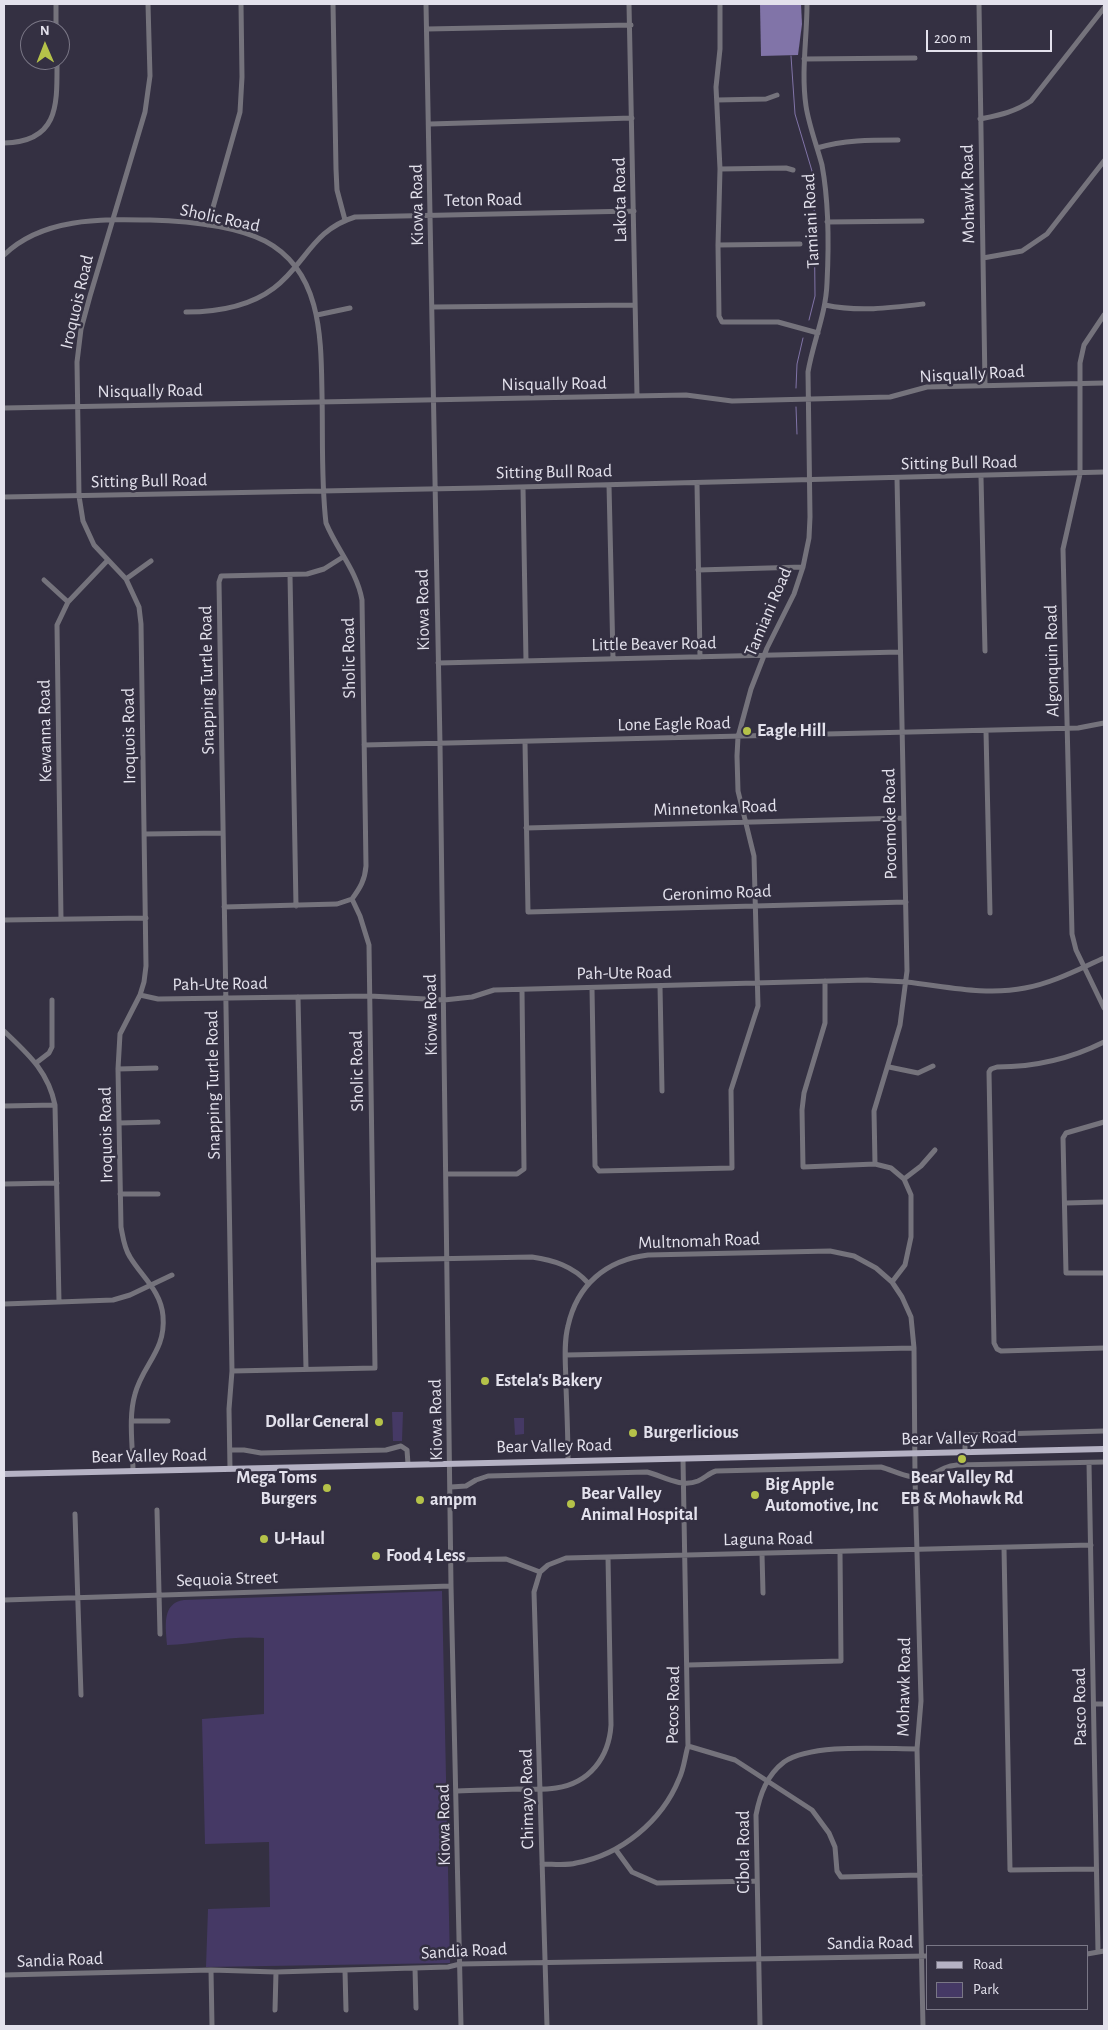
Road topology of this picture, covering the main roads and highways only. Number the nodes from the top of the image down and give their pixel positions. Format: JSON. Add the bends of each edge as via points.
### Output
{"nodes":[{"id":1,"x":1104,"y":1449,"type":"edge"},
{"id":2,"x":4,"y":1474,"type":"edge"}],
"edges":[{"from":1,"to":2,"type":"main road","name":"Bear Valley Road"}]}
